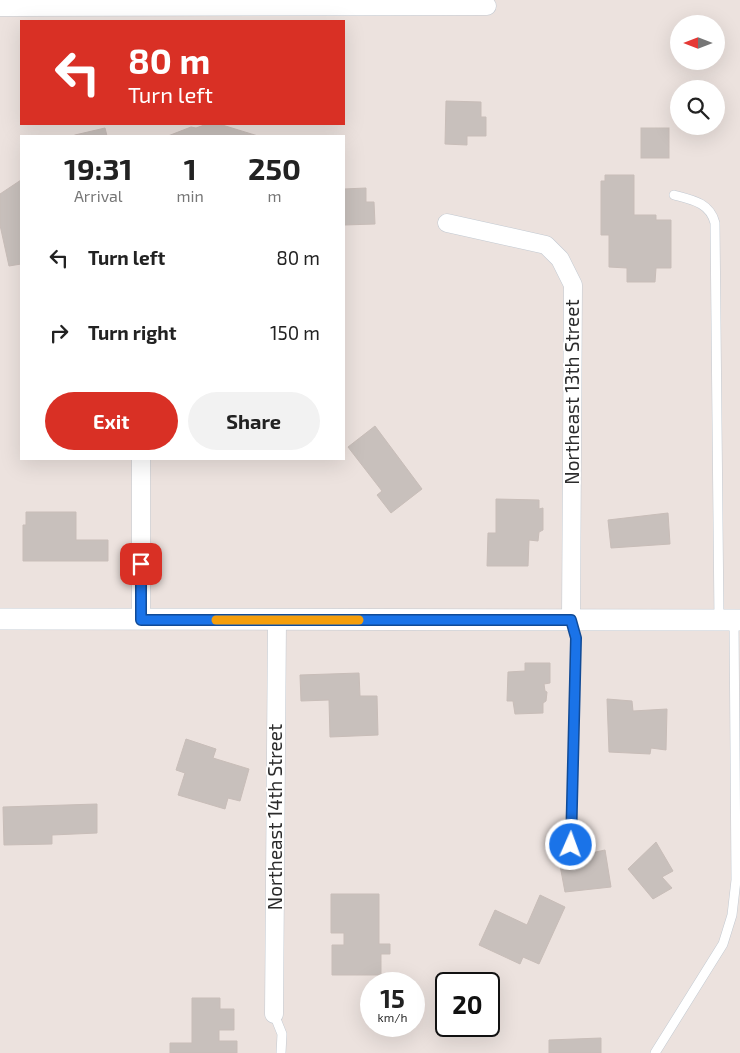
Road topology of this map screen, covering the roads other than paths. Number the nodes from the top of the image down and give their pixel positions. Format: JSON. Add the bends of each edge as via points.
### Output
{"nodes":[{"id":1,"x":272,"y":0,"type":"edge"},
{"id":2,"x":155,"y":4,"type":"edge"},
{"id":3,"x":10,"y":5,"type":"edge"},
{"id":4,"x":487,"y":6,"type":"dead end"},
{"id":5,"x":254,"y":7,"type":"junction"},
{"id":6,"x":674,"y":195,"type":"dead end"},
{"id":7,"x":446,"y":223,"type":"dead end"},
{"id":8,"x":141,"y":460,"type":"edge"},
{"id":9,"x":0,"y":619,"type":"edge"},
{"id":10,"x":141,"y":620,"type":"junction"},
{"id":11,"x":277,"y":620,"type":"junction"},
{"id":12,"x":571,"y":620,"type":"junction"},
{"id":13,"x":731,"y":620,"type":"edge"},
{"id":14,"x":571,"y":845,"type":"dead end"},
{"id":15,"x":274,"y":1014,"type":"joint"},
{"id":16,"x":281,"y":1053,"type":"edge"},
{"id":17,"x":655,"y":1053,"type":"edge"}],
"edges":[{"from":1,"to":5,"type":"lane"},
{"from":2,"to":3,"type":"street"},
{"from":2,"to":5,"type":"street"},
{"from":4,"to":5,"type":"street"},
{"from":6,"to":13,"type":"lane","via":[[704,206],[712,212],[715,223]]},
{"from":7,"to":12,"type":"street","name":"Northeast 13th Street","via":[[546,245],[560,259],[573,285]]},
{"from":8,"to":10,"type":"street"},
{"from":9,"to":10,"type":"street"},
{"from":10,"to":11,"type":"street"},
{"from":11,"to":12,"type":"street"},
{"from":11,"to":15,"type":"street","name":"Northeast 14th Street"},
{"from":12,"to":13,"type":"street"},
{"from":12,"to":14,"type":"lane","via":[[576,638]]},
{"from":13,"to":17,"type":"lane","via":[[736,880],[732,915],[723,944]]},
{"from":15,"to":16,"type":"lane","via":[[282,1034]]}]}
